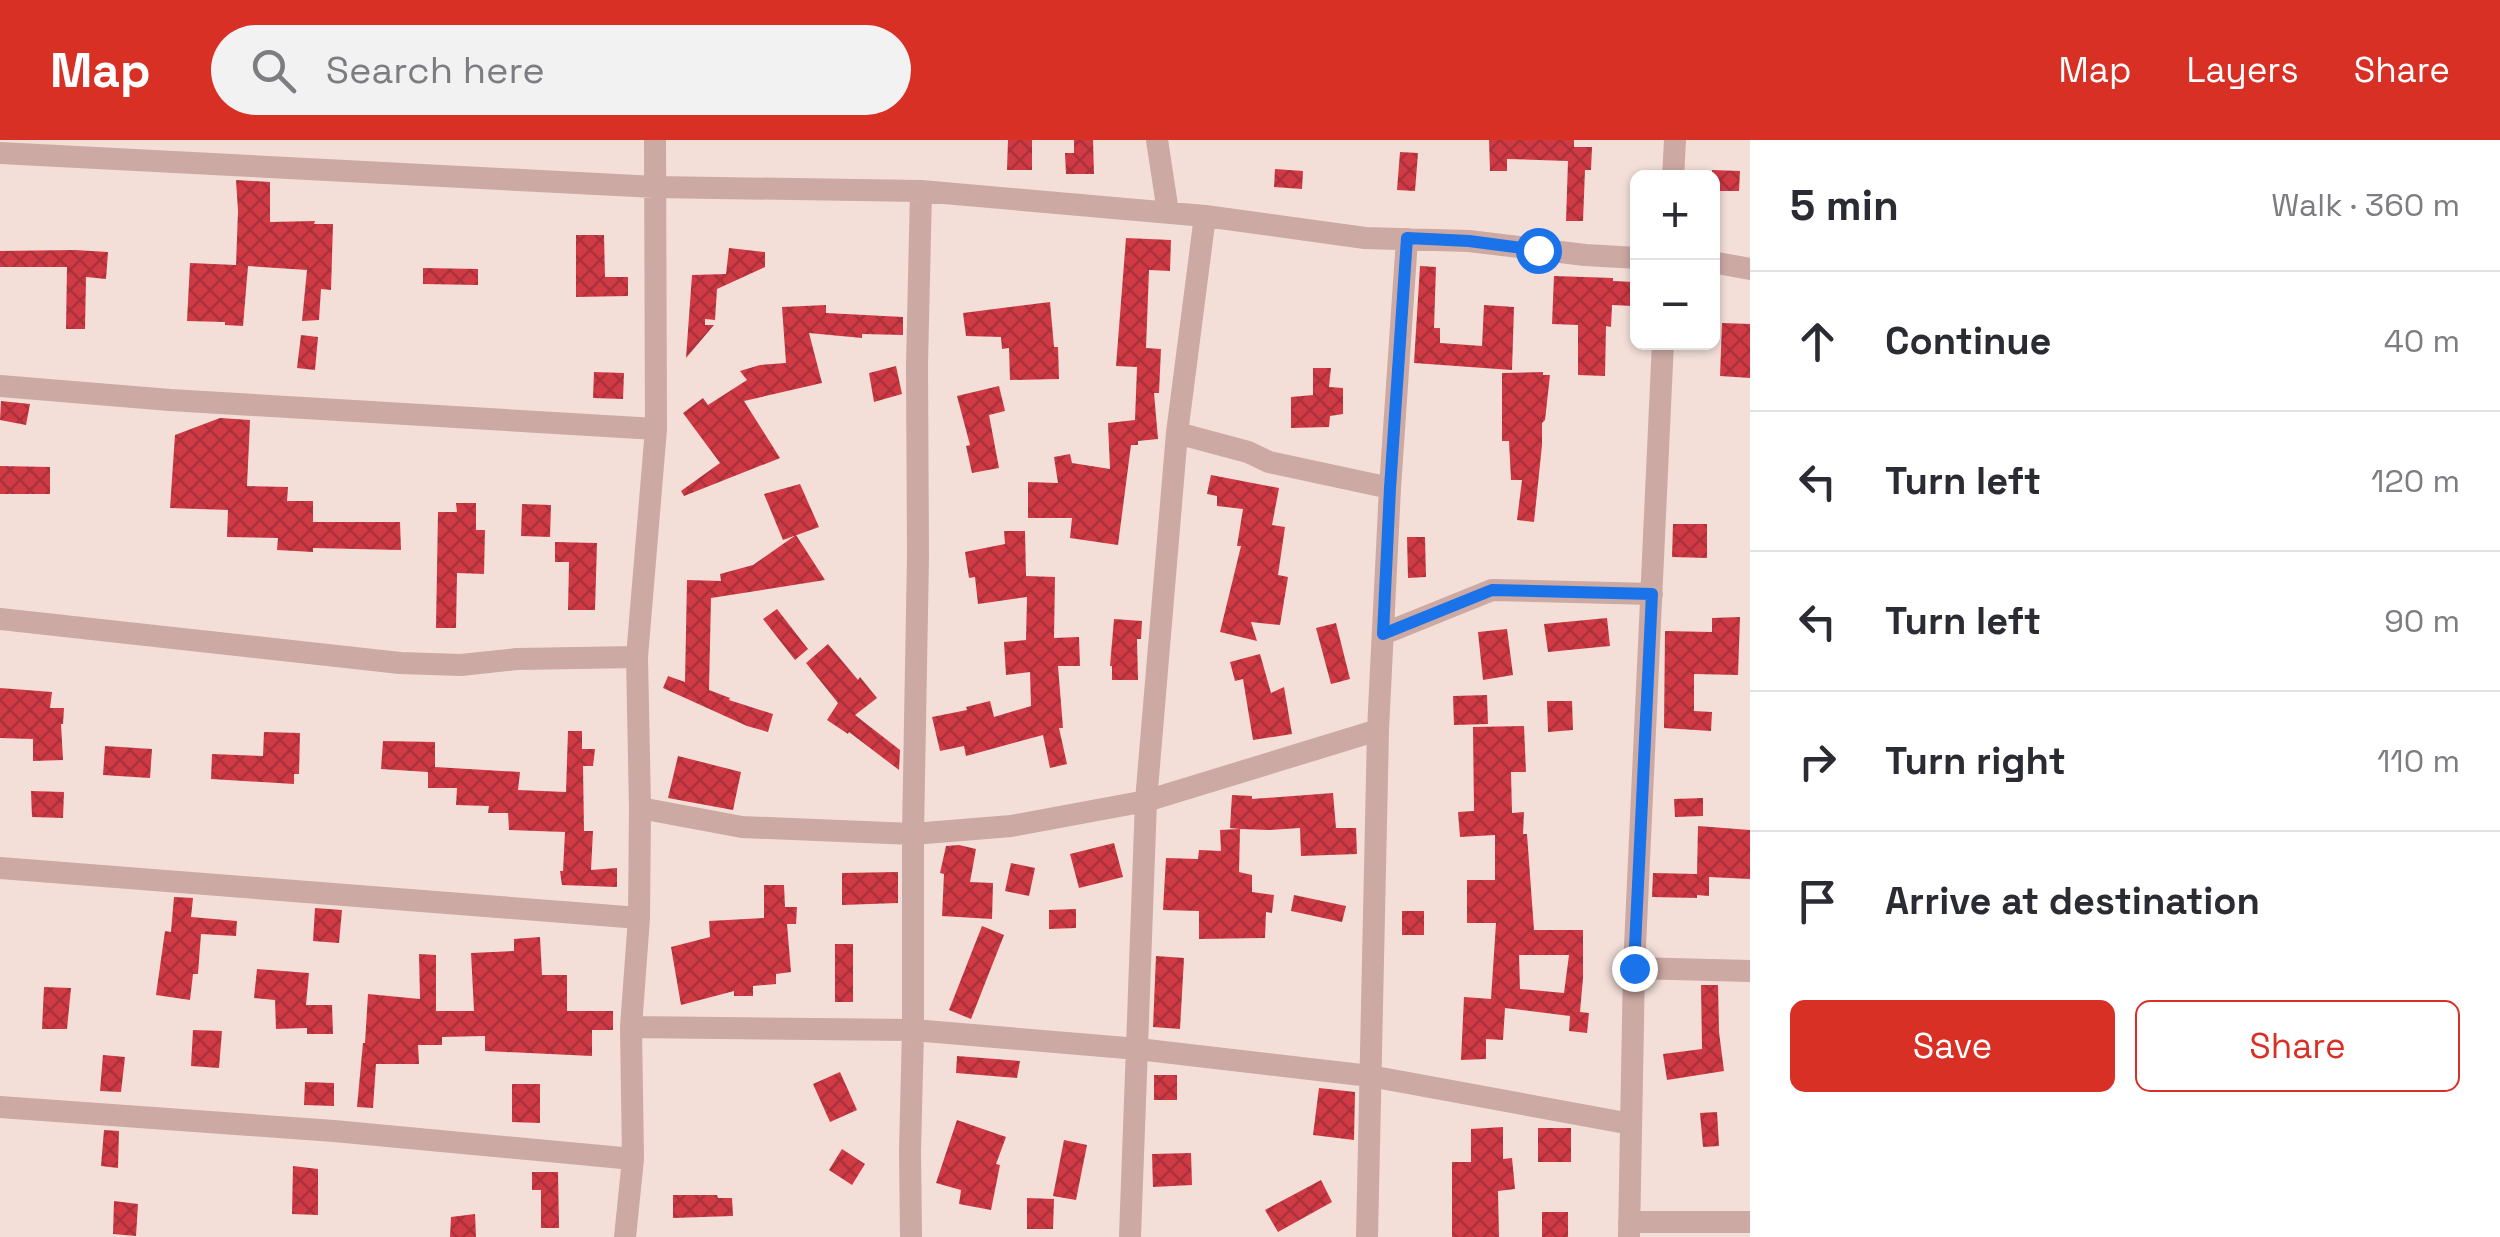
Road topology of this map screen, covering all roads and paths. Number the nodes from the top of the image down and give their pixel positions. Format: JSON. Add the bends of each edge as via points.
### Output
{"nodes":[{"id":1,"x":655,"y":140,"type":"edge"},
{"id":2,"x":1157,"y":140,"type":"edge"},
{"id":3,"x":1675,"y":140,"type":"edge"},
{"id":4,"x":0,"y":153,"type":"edge"},
{"id":5,"x":1673,"y":170,"type":"edge"},
{"id":6,"x":656,"y":187,"type":"junction"},
{"id":7,"x":921,"y":191,"type":"junction"},
{"id":8,"x":1168,"y":212,"type":"junction"},
{"id":9,"x":1205,"y":216,"type":"junction"},
{"id":10,"x":1407,"y":238,"type":"junction"},
{"id":11,"x":1630,"y":258,"type":"edge"},
{"id":12,"x":1720,"y":263,"type":"edge"},
{"id":13,"x":1750,"y":269,"type":"edge"},
{"id":14,"x":1663,"y":350,"type":"edge"},
{"id":15,"x":0,"y":386,"type":"edge"},
{"id":16,"x":656,"y":429,"type":"junction"},
{"id":17,"x":1178,"y":433,"type":"junction"},
{"id":18,"x":1390,"y":488,"type":"junction"},
{"id":19,"x":1652,"y":594,"type":"junction"},
{"id":20,"x":0,"y":619,"type":"edge"},
{"id":21,"x":1383,"y":634,"type":"junction"},
{"id":22,"x":636,"y":658,"type":"junction"},
{"id":23,"x":1378,"y":730,"type":"junction"},
{"id":24,"x":1146,"y":801,"type":"junction"},
{"id":25,"x":640,"y":808,"type":"junction"},
{"id":26,"x":912,"y":834,"type":"junction"},
{"id":27,"x":0,"y":868,"type":"edge"},
{"id":28,"x":639,"y":918,"type":"junction"},
{"id":29,"x":1634,"y":968,"type":"junction"},
{"id":30,"x":1750,"y":972,"type":"edge"},
{"id":31,"x":632,"y":1028,"type":"junction"},
{"id":32,"x":913,"y":1030,"type":"junction"},
{"id":33,"x":1138,"y":1049,"type":"junction"},
{"id":34,"x":1370,"y":1076,"type":"junction"},
{"id":35,"x":0,"y":1107,"type":"edge"},
{"id":36,"x":1632,"y":1124,"type":"junction"},
{"id":37,"x":633,"y":1158,"type":"junction"},
{"id":38,"x":1750,"y":1222,"type":"edge"},
{"id":39,"x":1629,"y":1230,"type":"edge"},
{"id":40,"x":625,"y":1237,"type":"edge"},
{"id":41,"x":911,"y":1237,"type":"edge"},
{"id":42,"x":1130,"y":1237,"type":"edge"},
{"id":43,"x":1366,"y":1237,"type":"edge"}],
"edges":[{"from":1,"to":6,"type":"street"},
{"from":2,"to":8,"type":"street"},
{"from":3,"to":5,"type":"street"},
{"from":4,"to":6,"type":"street"},
{"from":6,"to":7,"type":"street"},
{"from":6,"to":16,"type":"street"},
{"from":7,"to":8,"type":"street"},
{"from":7,"to":26,"type":"street"},
{"from":8,"to":9,"type":"street"},
{"from":9,"to":10,"type":"street"},
{"from":9,"to":17,"type":"street"},
{"from":10,"to":11,"type":"street"},
{"from":10,"to":18,"type":"street"},
{"from":12,"to":13,"type":"street"},
{"from":14,"to":19,"type":"street"},
{"from":15,"to":16,"type":"street"},
{"from":16,"to":22,"type":"street"},
{"from":17,"to":18,"type":"street"},
{"from":17,"to":24,"type":"street"},
{"from":18,"to":21,"type":"street"},
{"from":19,"to":21,"type":"street","via":[[1492,590]]},
{"from":19,"to":29,"type":"street"},
{"from":20,"to":22,"type":"street","via":[[400,663]]},
{"from":21,"to":23,"type":"street"},
{"from":22,"to":25,"type":"street"},
{"from":23,"to":24,"type":"street"},
{"from":23,"to":34,"type":"street"},
{"from":24,"to":26,"type":"street","via":[[1011,826]]},
{"from":24,"to":33,"type":"street"},
{"from":25,"to":26,"type":"street","via":[[742,826]]},
{"from":25,"to":28,"type":"street"},
{"from":26,"to":32,"type":"street"},
{"from":27,"to":28,"type":"street"},
{"from":28,"to":31,"type":"street"},
{"from":29,"to":30,"type":"street"},
{"from":29,"to":36,"type":"street"},
{"from":31,"to":32,"type":"street"},
{"from":31,"to":37,"type":"street"},
{"from":32,"to":33,"type":"street"},
{"from":32,"to":41,"type":"street"},
{"from":33,"to":34,"type":"street"},
{"from":33,"to":42,"type":"street"},
{"from":34,"to":36,"type":"street"},
{"from":34,"to":43,"type":"street"},
{"from":35,"to":37,"type":"street"},
{"from":36,"to":39,"type":"street"},
{"from":37,"to":40,"type":"street"},
{"from":38,"to":39,"type":"street"}]}
